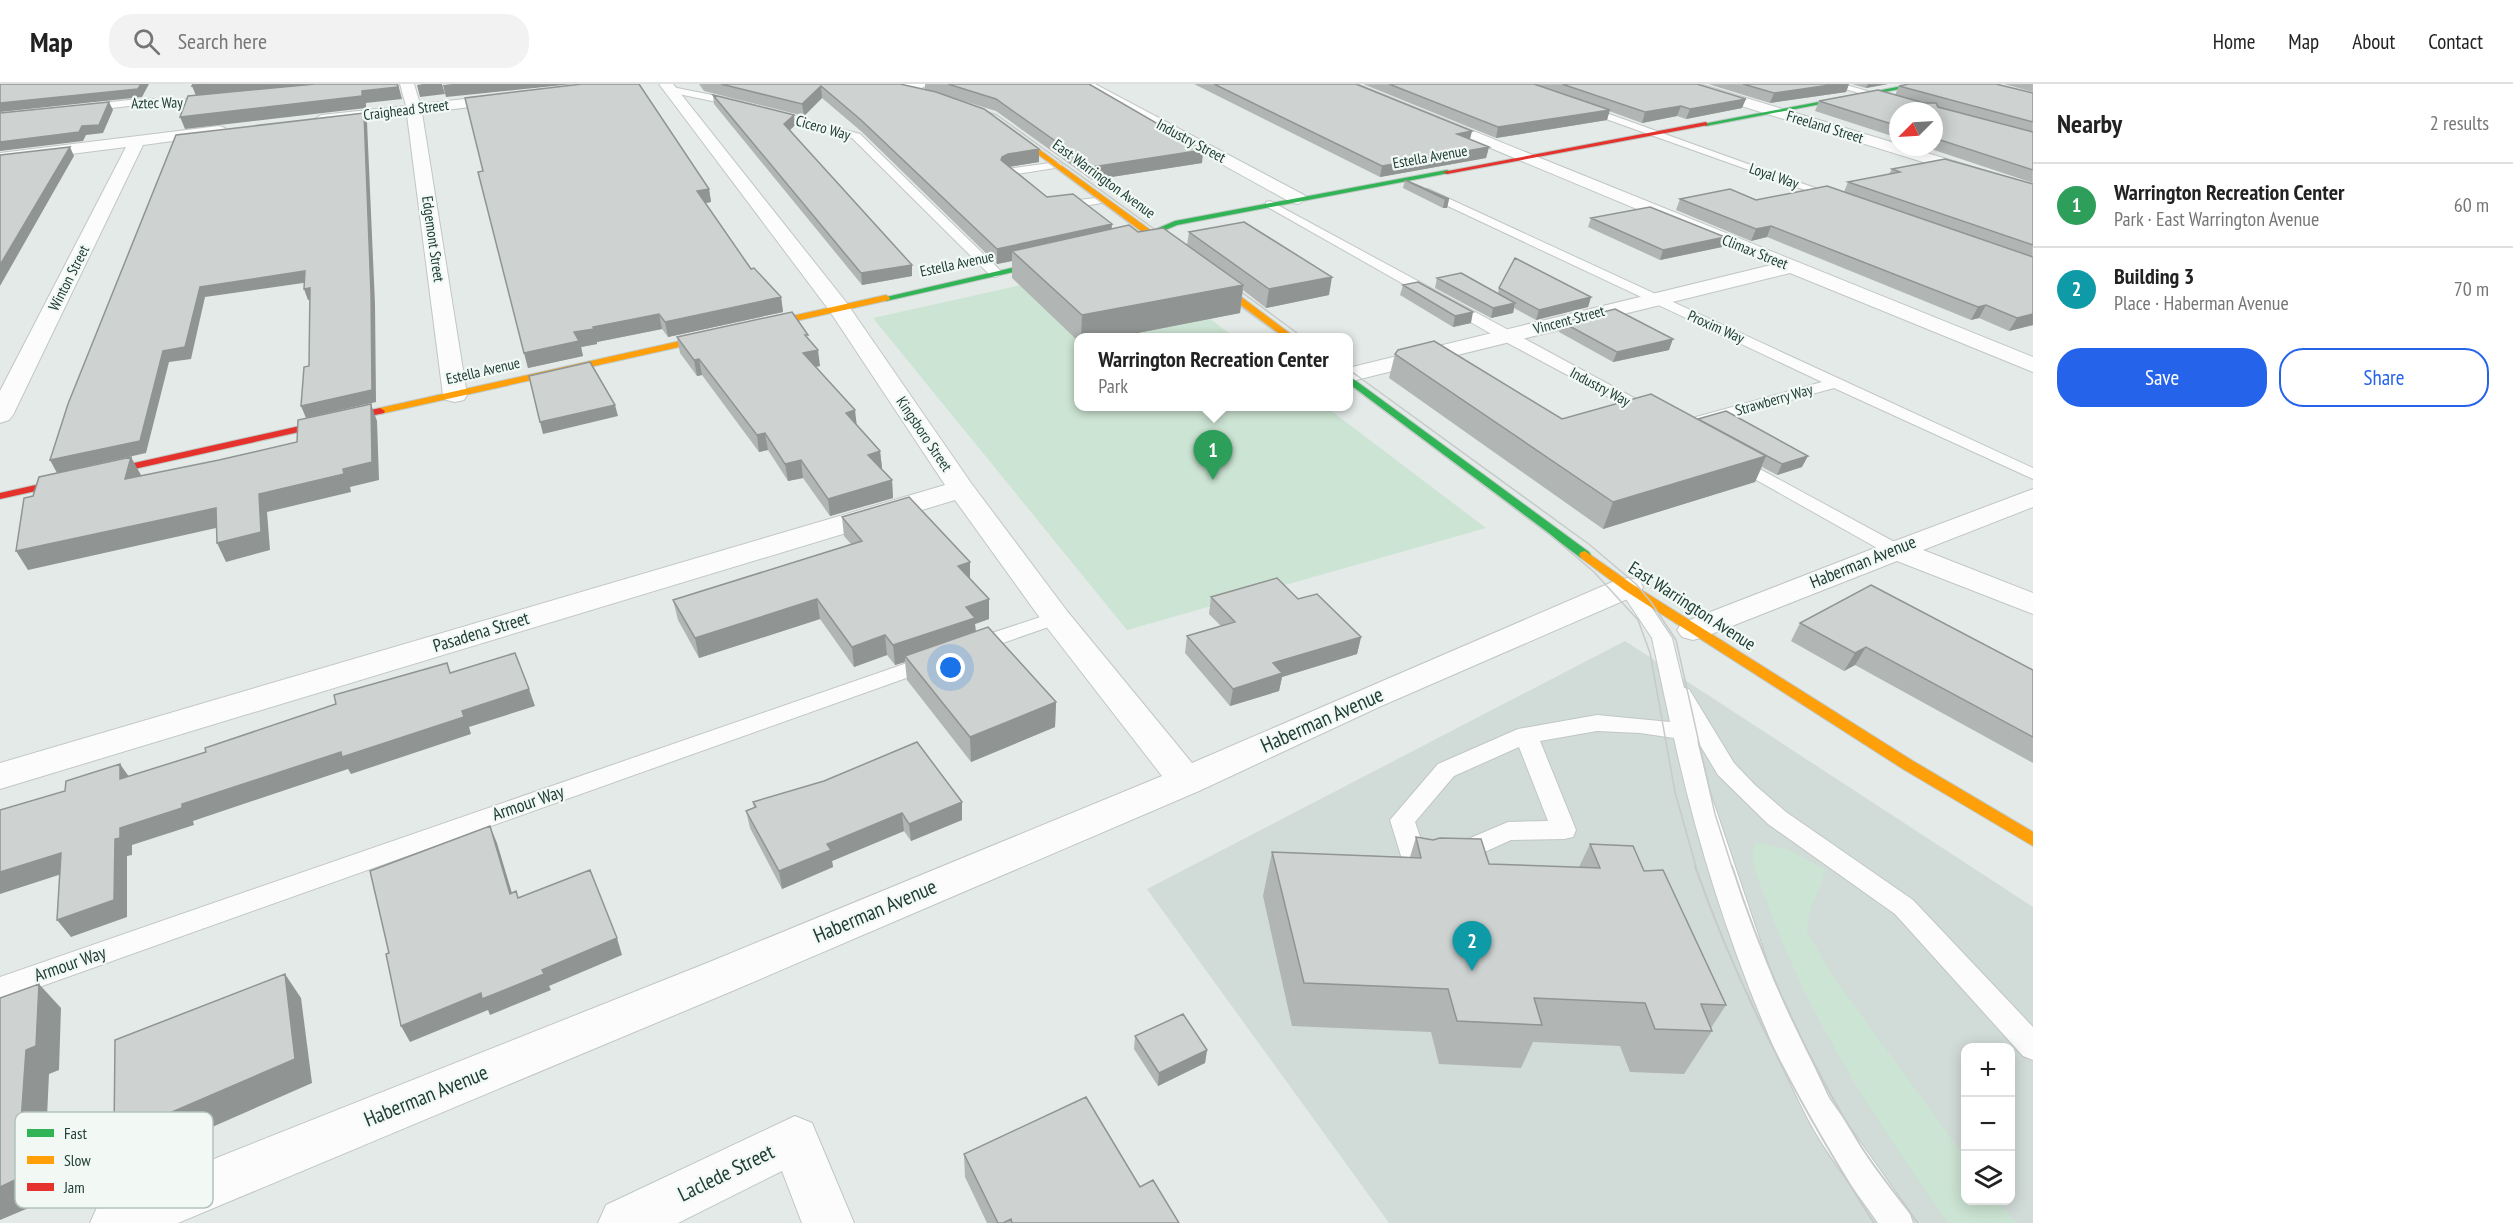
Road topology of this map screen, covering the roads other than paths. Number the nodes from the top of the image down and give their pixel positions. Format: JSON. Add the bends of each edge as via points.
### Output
{"nodes":[{"id":1,"x":407,"y":84,"type":"edge"},
{"id":2,"x":921,"y":84,"type":"edge"},
{"id":3,"x":1084,"y":84,"type":"edge"},
{"id":4,"x":1344,"y":84,"type":"edge"},
{"id":5,"x":1685,"y":84,"type":"edge"},
{"id":6,"x":1833,"y":84,"type":"edge"},
{"id":7,"x":1923,"y":84,"type":"edge"},
{"id":8,"x":886,"y":86,"type":"edge"},
{"id":9,"x":669,"y":87,"type":"edge"},
{"id":10,"x":1870,"y":94,"type":"junction"},
{"id":11,"x":529,"y":96,"type":"edge"},
{"id":12,"x":932,"y":96,"type":"edge"},
{"id":13,"x":223,"y":102,"type":"edge"},
{"id":14,"x":1899,"y":102,"type":"edge"},
{"id":15,"x":1569,"y":103,"type":"edge"},
{"id":16,"x":414,"y":109,"type":"junction"},
{"id":17,"x":69,"y":110,"type":"edge"},
{"id":18,"x":1777,"y":113,"type":"junction"},
{"id":19,"x":990,"y":116,"type":"edge"},
{"id":20,"x":310,"y":121,"type":"edge"},
{"id":21,"x":230,"y":130,"type":"edge"},
{"id":22,"x":1652,"y":134,"type":"junction"},
{"id":23,"x":137,"y":141,"type":"junction"},
{"id":24,"x":1526,"y":157,"type":"junction"},
{"id":25,"x":0,"y":158,"type":"edge"},
{"id":26,"x":1057,"y":165,"type":"junction"},
{"id":27,"x":1399,"y":179,"type":"junction"},
{"id":28,"x":2033,"y":191,"type":"edge"},
{"id":29,"x":1298,"y":199,"type":"junction"},
{"id":30,"x":1103,"y":200,"type":"junction"},
{"id":31,"x":1270,"y":204,"type":"junction"},
{"id":32,"x":1854,"y":204,"type":"edge"},
{"id":33,"x":1149,"y":233,"type":"junction"},
{"id":34,"x":1111,"y":248,"type":"edge"},
{"id":35,"x":1172,"y":249,"type":"edge"},
{"id":36,"x":1065,"y":258,"type":"edge"},
{"id":37,"x":1190,"y":263,"type":"edge"},
{"id":38,"x":1791,"y":267,"type":"junction"},
{"id":39,"x":996,"y":273,"type":"junction"},
{"id":40,"x":1652,"y":298,"type":"junction"},
{"id":41,"x":838,"y":306,"type":"junction"},
{"id":42,"x":1286,"y":333,"type":"edge"},
{"id":43,"x":1507,"y":337,"type":"junction"},
{"id":44,"x":2033,"y":365,"type":"edge"},
{"id":45,"x":1353,"y":375,"type":"edge"},
{"id":46,"x":1353,"y":380,"type":"edge"},
{"id":47,"x":1837,"y":382,"type":"junction"},
{"id":48,"x":454,"y":395,"type":"junction"},
{"id":49,"x":0,"y":416,"type":"edge"},
{"id":50,"x":1665,"y":421,"type":"edge"},
{"id":51,"x":1683,"y":425,"type":"edge"},
{"id":52,"x":1717,"y":450,"type":"edge"},
{"id":53,"x":2033,"y":474,"type":"edge"},
{"id":54,"x":961,"y":489,"type":"junction"},
{"id":55,"x":0,"y":496,"type":"edge"},
{"id":56,"x":2033,"y":497,"type":"edge"},
{"id":57,"x":1893,"y":549,"type":"junction"},
{"id":58,"x":1628,"y":587,"type":"junction"},
{"id":59,"x":2033,"y":604,"type":"edge"},
{"id":60,"x":1056,"y":618,"type":"junction"},
{"id":61,"x":1693,"y":630,"type":"junction"},
{"id":62,"x":1674,"y":683,"type":"junction"},
{"id":63,"x":1683,"y":732,"type":"junction"},
{"id":64,"x":1526,"y":735,"type":"junction"},
{"id":65,"x":0,"y":776,"type":"edge"},
{"id":66,"x":1186,"y":782,"type":"junction"},
{"id":67,"x":2033,"y":840,"type":"edge"},
{"id":68,"x":0,"y":989,"type":"edge"},
{"id":69,"x":2033,"y":1047,"type":"edge"},
{"id":70,"x":213,"y":1183,"type":"edge"},
{"id":71,"x":153,"y":1208,"type":"edge"},
{"id":72,"x":116,"y":1223,"type":"edge"},
{"id":73,"x":624,"y":1223,"type":"edge"},
{"id":74,"x":828,"y":1223,"type":"edge"},
{"id":75,"x":1897,"y":1223,"type":"edge"}],
"edges":[{"from":1,"to":16,"type":"street","name":"Edgemont Street"},
{"from":2,"to":8,"type":"street"},
{"from":3,"to":29,"type":"street","name":"Industry Street"},
{"from":4,"to":24,"type":"street","name":"Climax Street"},
{"from":5,"to":18,"type":"street","name":"Freeland Street"},
{"from":6,"to":10,"type":"lane"},
{"from":7,"to":10,"type":"street","name":"Estella Avenue"},
{"from":8,"to":12,"type":"street"},
{"from":9,"to":39,"type":"lane","name":"Cicero Way","via":[[856,136]]},
{"from":9,"to":41,"type":"street","name":"Kingsboro Street"},
{"from":10,"to":14,"type":"lane"},
{"from":10,"to":18,"type":"street","name":"Estella Avenue"},
{"from":11,"to":16,"type":"street","name":"Craighead Street"},
{"from":13,"to":17,"type":"lane","name":"Aztec Way","via":[[138,102]]},
{"from":15,"to":22,"type":"lane","name":"Loyal Way"},
{"from":16,"to":20,"type":"street","name":"Craighead Street"},
{"from":16,"to":48,"type":"street","name":"Edgemont Street"},
{"from":18,"to":22,"type":"street","name":"Estella Avenue"},
{"from":18,"to":28,"type":"street","name":"Freeland Street"},
{"from":19,"to":26,"type":"street","name":"East Warrington Avenue"},
{"from":21,"to":23,"type":"street"},
{"from":22,"to":24,"type":"street","name":"Estella Avenue"},
{"from":22,"to":32,"type":"lane","name":"Loyal Way"},
{"from":23,"to":25,"type":"street"},
{"from":23,"to":49,"type":"street","name":"Winton Street"},
{"from":24,"to":27,"type":"street","name":"Estella Avenue"},
{"from":24,"to":38,"type":"street","name":"Climax Street"},
{"from":26,"to":30,"type":"street","name":"East Warrington Avenue"},
{"from":26,"to":30,"type":"lane","via":[[1008,172],[1052,207]]},
{"from":27,"to":29,"type":"street","name":"Estella Avenue"},
{"from":27,"to":40,"type":"lane","name":"Proxim Way"},
{"from":29,"to":31,"type":"street","name":"Estella Avenue"},
{"from":30,"to":33,"type":"street","name":"East Warrington Avenue"},
{"from":31,"to":33,"type":"street","name":"Estella Avenue","via":[[1174,223]]},
{"from":31,"to":43,"type":"lane","name":"Industry Way"},
{"from":33,"to":34,"type":"street","name":"Estella Avenue"},
{"from":33,"to":35,"type":"street","name":"East Warrington Avenue"},
{"from":36,"to":39,"type":"street","name":"Estella Avenue"},
{"from":37,"to":42,"type":"street"},
{"from":38,"to":40,"type":"street","name":"Vincent Street"},
{"from":38,"to":44,"type":"street","name":"Climax Street"},
{"from":39,"to":41,"type":"street","name":"Estella Avenue"},
{"from":40,"to":43,"type":"street","name":"Vincent Street"},
{"from":40,"to":47,"type":"lane","name":"Proxim Way"},
{"from":41,"to":48,"type":"street","name":"Estella Avenue"},
{"from":41,"to":54,"type":"street","name":"Kingsboro Street"},
{"from":43,"to":45,"type":"street","name":"Vincent Street"},
{"from":43,"to":50,"type":"lane","name":"Industry Way"},
{"from":46,"to":58,"type":"street","name":"East Warrington Avenue"},
{"from":47,"to":51,"type":"lane","name":"Strawberry Way"},
{"from":47,"to":53,"type":"lane","name":"Proxim Way"},
{"from":48,"to":55,"type":"street","name":"Estella Avenue"},
{"from":52,"to":57,"type":"lane"},
{"from":54,"to":60,"type":"street","name":"Kingsboro Street"},
{"from":54,"to":65,"type":"street","name":"Pasadena Street"},
{"from":56,"to":57,"type":"street","name":"Haberman Avenue"},
{"from":57,"to":59,"type":"street"},
{"from":57,"to":61,"type":"street","name":"Haberman Avenue"},
{"from":58,"to":61,"type":"street","name":"East Warrington Avenue"},
{"from":58,"to":62,"type":"lane","via":[[1662,638]]},
{"from":58,"to":66,"type":"street","name":"Haberman Avenue"},
{"from":60,"to":66,"type":"street","name":"Kingsboro Street"},
{"from":60,"to":68,"type":"lane","name":"Armour Way"},
{"from":61,"to":67,"type":"street","name":"East Warrington Avenue"},
{"from":62,"to":63,"type":"lane"},
{"from":62,"to":69,"type":"lane","via":[[1726,770],[1777,818],[1904,907]]},
{"from":63,"to":64,"type":"lane","via":[[1597,723]]},
{"from":63,"to":75,"type":"lane","via":[[1697,789],[1759,979],[1818,1108]]},
{"from":64,"to":64,"type":"lane","via":[[1446,770],[1402,820],[1419,872],[1508,831],[1564,830]]},
{"from":66,"to":70,"type":"street","name":"Haberman Avenue"},
{"from":71,"to":72,"type":"street","name":"Haberman Avenue"},
{"from":73,"to":74,"type":"street","name":"Laclede Street","via":[[795,1139]]}]}
